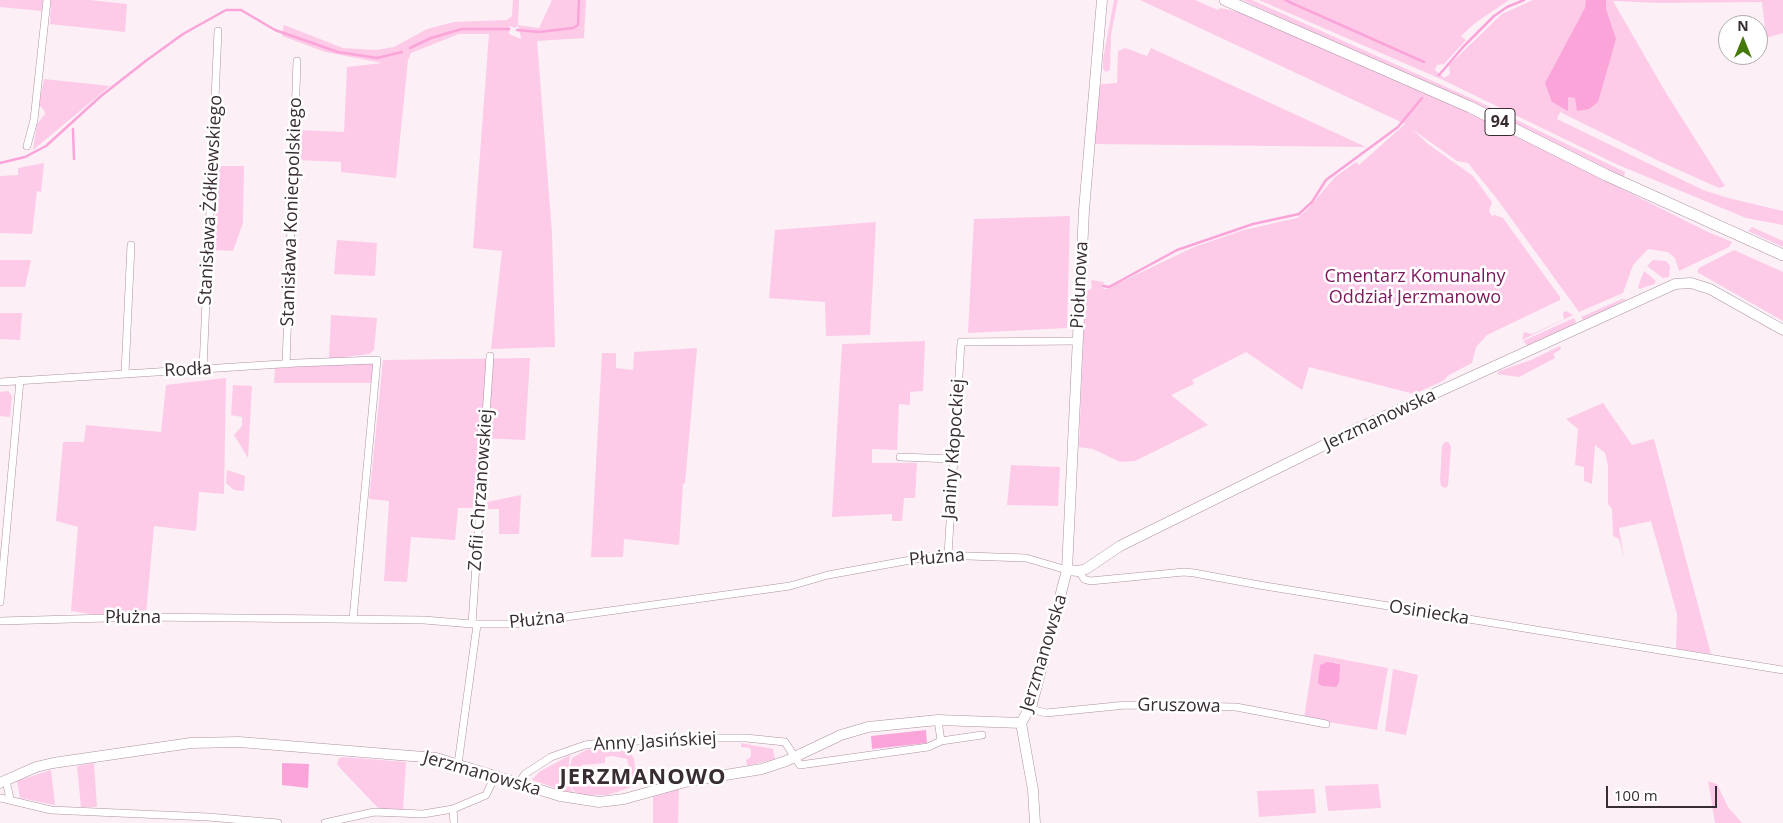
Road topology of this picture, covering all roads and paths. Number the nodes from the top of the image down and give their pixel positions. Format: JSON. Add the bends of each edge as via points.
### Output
{"nodes":[{"id":1,"x":48,"y":0,"type":"edge"},
{"id":2,"x":1102,"y":0,"type":"edge"},
{"id":3,"x":1225,"y":0,"type":"edge"},
{"id":4,"x":218,"y":31,"type":"dead end"},
{"id":5,"x":297,"y":61,"type":"dead end"},
{"id":6,"x":27,"y":146,"type":"dead end"},
{"id":7,"x":131,"y":244,"type":"dead end"},
{"id":8,"x":1783,"y":255,"type":"edge"},
{"id":9,"x":1783,"y":330,"type":"edge"},
{"id":10,"x":1078,"y":340,"type":"junction"},
{"id":11,"x":490,"y":356,"type":"dead end"},
{"id":12,"x":286,"y":364,"type":"junction"},
{"id":13,"x":203,"y":368,"type":"junction"},
{"id":14,"x":125,"y":373,"type":"junction"},
{"id":15,"x":20,"y":380,"type":"junction"},
{"id":16,"x":0,"y":382,"type":"edge"},
{"id":17,"x":900,"y":457,"type":"dead end"},
{"id":18,"x":954,"y":459,"type":"junction"},
{"id":19,"x":948,"y":555,"type":"junction"},
{"id":20,"x":1067,"y":570,"type":"junction"},
{"id":21,"x":1079,"y":571,"type":"junction"},
{"id":22,"x":0,"y":602,"type":"edge"},
{"id":23,"x":353,"y":620,"type":"junction"},
{"id":24,"x":0,"y":621,"type":"edge"},
{"id":25,"x":474,"y":624,"type":"junction"},
{"id":26,"x":1783,"y":670,"type":"edge"},
{"id":27,"x":1030,"y":708,"type":"junction"},
{"id":28,"x":938,"y":720,"type":"junction"},
{"id":29,"x":1021,"y":723,"type":"junction"},
{"id":30,"x":1326,"y":724,"type":"dead end"},
{"id":31,"x":982,"y":735,"type":"dead end"},
{"id":32,"x":941,"y":742,"type":"junction"},
{"id":33,"x":796,"y":757,"type":"junction"},
{"id":34,"x":458,"y":764,"type":"junction"},
{"id":35,"x":495,"y":776,"type":"junction"},
{"id":36,"x":3,"y":781,"type":"edge"},
{"id":37,"x":519,"y":783,"type":"junction"},
{"id":38,"x":0,"y":798,"type":"edge"},
{"id":39,"x":12,"y":800,"type":"junction"},
{"id":40,"x":453,"y":809,"type":"junction"},
{"id":41,"x":278,"y":823,"type":"edge"},
{"id":42,"x":325,"y":823,"type":"edge"},
{"id":43,"x":454,"y":823,"type":"edge"},
{"id":44,"x":1035,"y":823,"type":"edge"}],
"edges":[{"from":1,"to":6,"type":"street","via":[[34,120]]},
{"from":2,"to":10,"type":"street","name":"Piołunowa","via":[[1088,153]]},
{"from":3,"to":8,"type":"main road","number":"94","via":[[1470,107],[1606,175]]},
{"from":4,"to":13,"type":"street","name":"Stanisława Żółkiewskiego"},
{"from":5,"to":12,"type":"street","name":"Stanisława Koniecpolskiego"},
{"from":7,"to":14,"type":"street"},
{"from":9,"to":21,"type":"street","name":"Jerzmanowska","via":[[1710,289],[1691,283],[1675,284],[1359,428],[1120,546]]},
{"from":10,"to":18,"type":"street","name":"Janiny Kłopockiej","via":[[960,342]]},
{"from":10,"to":20,"type":"street","name":"Piołunowa"},
{"from":11,"to":25,"type":"street","name":"Zofii Chrzanowskiej"},
{"from":12,"to":13,"type":"street","name":"Rodła"},
{"from":12,"to":23,"type":"street","name":"Rodła","via":[[377,360]]},
{"from":13,"to":14,"type":"street","name":"Rodła"},
{"from":14,"to":15,"type":"street","name":"Rodła"},
{"from":15,"to":16,"type":"street","name":"Rodła"},
{"from":15,"to":22,"type":"street"},
{"from":17,"to":18,"type":"street"},
{"from":18,"to":19,"type":"street","name":"Janiny Kłopockiej"},
{"from":19,"to":20,"type":"street","name":"Płużna","via":[[1026,558]]},
{"from":19,"to":25,"type":"street","name":"Płużna","via":[[828,575],[790,586],[539,622]]},
{"from":20,"to":21,"type":"street","name":"Jerzmanowska"},
{"from":20,"to":27,"type":"street","name":"Jerzmanowska"},
{"from":21,"to":26,"type":"street","name":"Osiniecka","via":[[1084,579],[1090,581],[1194,573]]},
{"from":23,"to":24,"type":"street","name":"Płużna","via":[[144,618]]},
{"from":23,"to":25,"type":"street","name":"Płużna"},
{"from":25,"to":34,"type":"street","name":"Zofii Chrzanowskiej"},
{"from":27,"to":29,"type":"street","name":"Jerzmanowska"},
{"from":27,"to":30,"type":"street","name":"Gruszowa","via":[[1046,713],[1126,705],[1236,707]]},
{"from":28,"to":29,"type":"street","name":"Jerzmanowska"},
{"from":28,"to":32,"type":"street"},
{"from":28,"to":33,"type":"street","name":"Jerzmanowska","via":[[852,731]]},
{"from":29,"to":44,"type":"street","via":[[1033,790]]},
{"from":31,"to":32,"type":"street"},
{"from":32,"to":33,"type":"street","via":[[928,747],[800,765]]},
{"from":33,"to":37,"type":"street","name":"Jerzmanowska","via":[[762,769],[689,781],[610,801],[575,800]]},
{"from":33,"to":37,"type":"street","name":"Anny Jasińskiej","via":[[785,742],[746,738],[666,738],[600,743],[551,757],[525,774]]},
{"from":34,"to":35,"type":"street","name":"Jerzmanowska"},
{"from":34,"to":36,"type":"street","name":"Jerzmanowska","via":[[400,754],[203,742],[53,763]]},
{"from":35,"to":37,"type":"street","name":"Jerzmanowska"},
{"from":35,"to":40,"type":"street","via":[[486,795]]},
{"from":36,"to":39,"type":"street"},
{"from":38,"to":39,"type":"street"},
{"from":39,"to":41,"type":"street","via":[[51,810]]},
{"from":40,"to":42,"type":"street","via":[[423,814],[374,812]]},
{"from":40,"to":43,"type":"street"}]}
